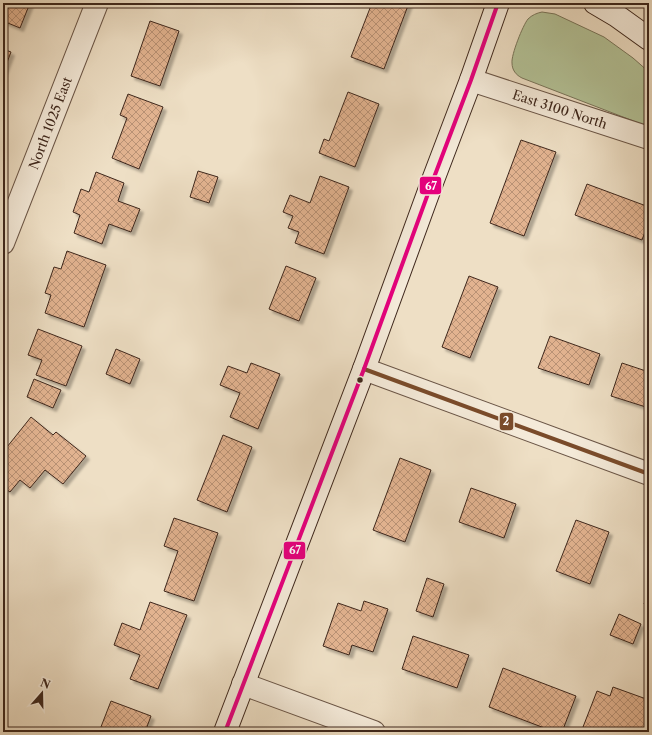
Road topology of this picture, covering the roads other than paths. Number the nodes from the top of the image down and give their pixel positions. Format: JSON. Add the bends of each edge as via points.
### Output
{"nodes":[{"id":1,"x":97,"y":3,"type":"edge"},
{"id":2,"x":498,"y":3,"type":"edge"},
{"id":3,"x":595,"y":3,"type":"edge"},
{"id":4,"x":649,"y":39,"type":"edge"},
{"id":5,"x":472,"y":80,"type":"junction"},
{"id":6,"x":649,"y":138,"type":"edge"},
{"id":7,"x":3,"y":243,"type":"edge"},
{"id":8,"x":364,"y":369,"type":"junction"},
{"id":9,"x":649,"y":474,"type":"edge"},
{"id":10,"x":243,"y":684,"type":"junction"},
{"id":11,"x":225,"y":732,"type":"edge"},
{"id":12,"x":374,"y":732,"type":"edge"}],
"edges":[{"from":1,"to":7,"type":"street","name":"North 1025 East"},
{"from":2,"to":5,"type":"street"},
{"from":3,"to":4,"type":"street"},
{"from":5,"to":6,"type":"street","name":"East 3100 North"},
{"from":5,"to":8,"type":"street"},
{"from":8,"to":9,"type":"street"},
{"from":8,"to":10,"type":"street"},
{"from":10,"to":11,"type":"street"},
{"from":10,"to":12,"type":"street"}]}
